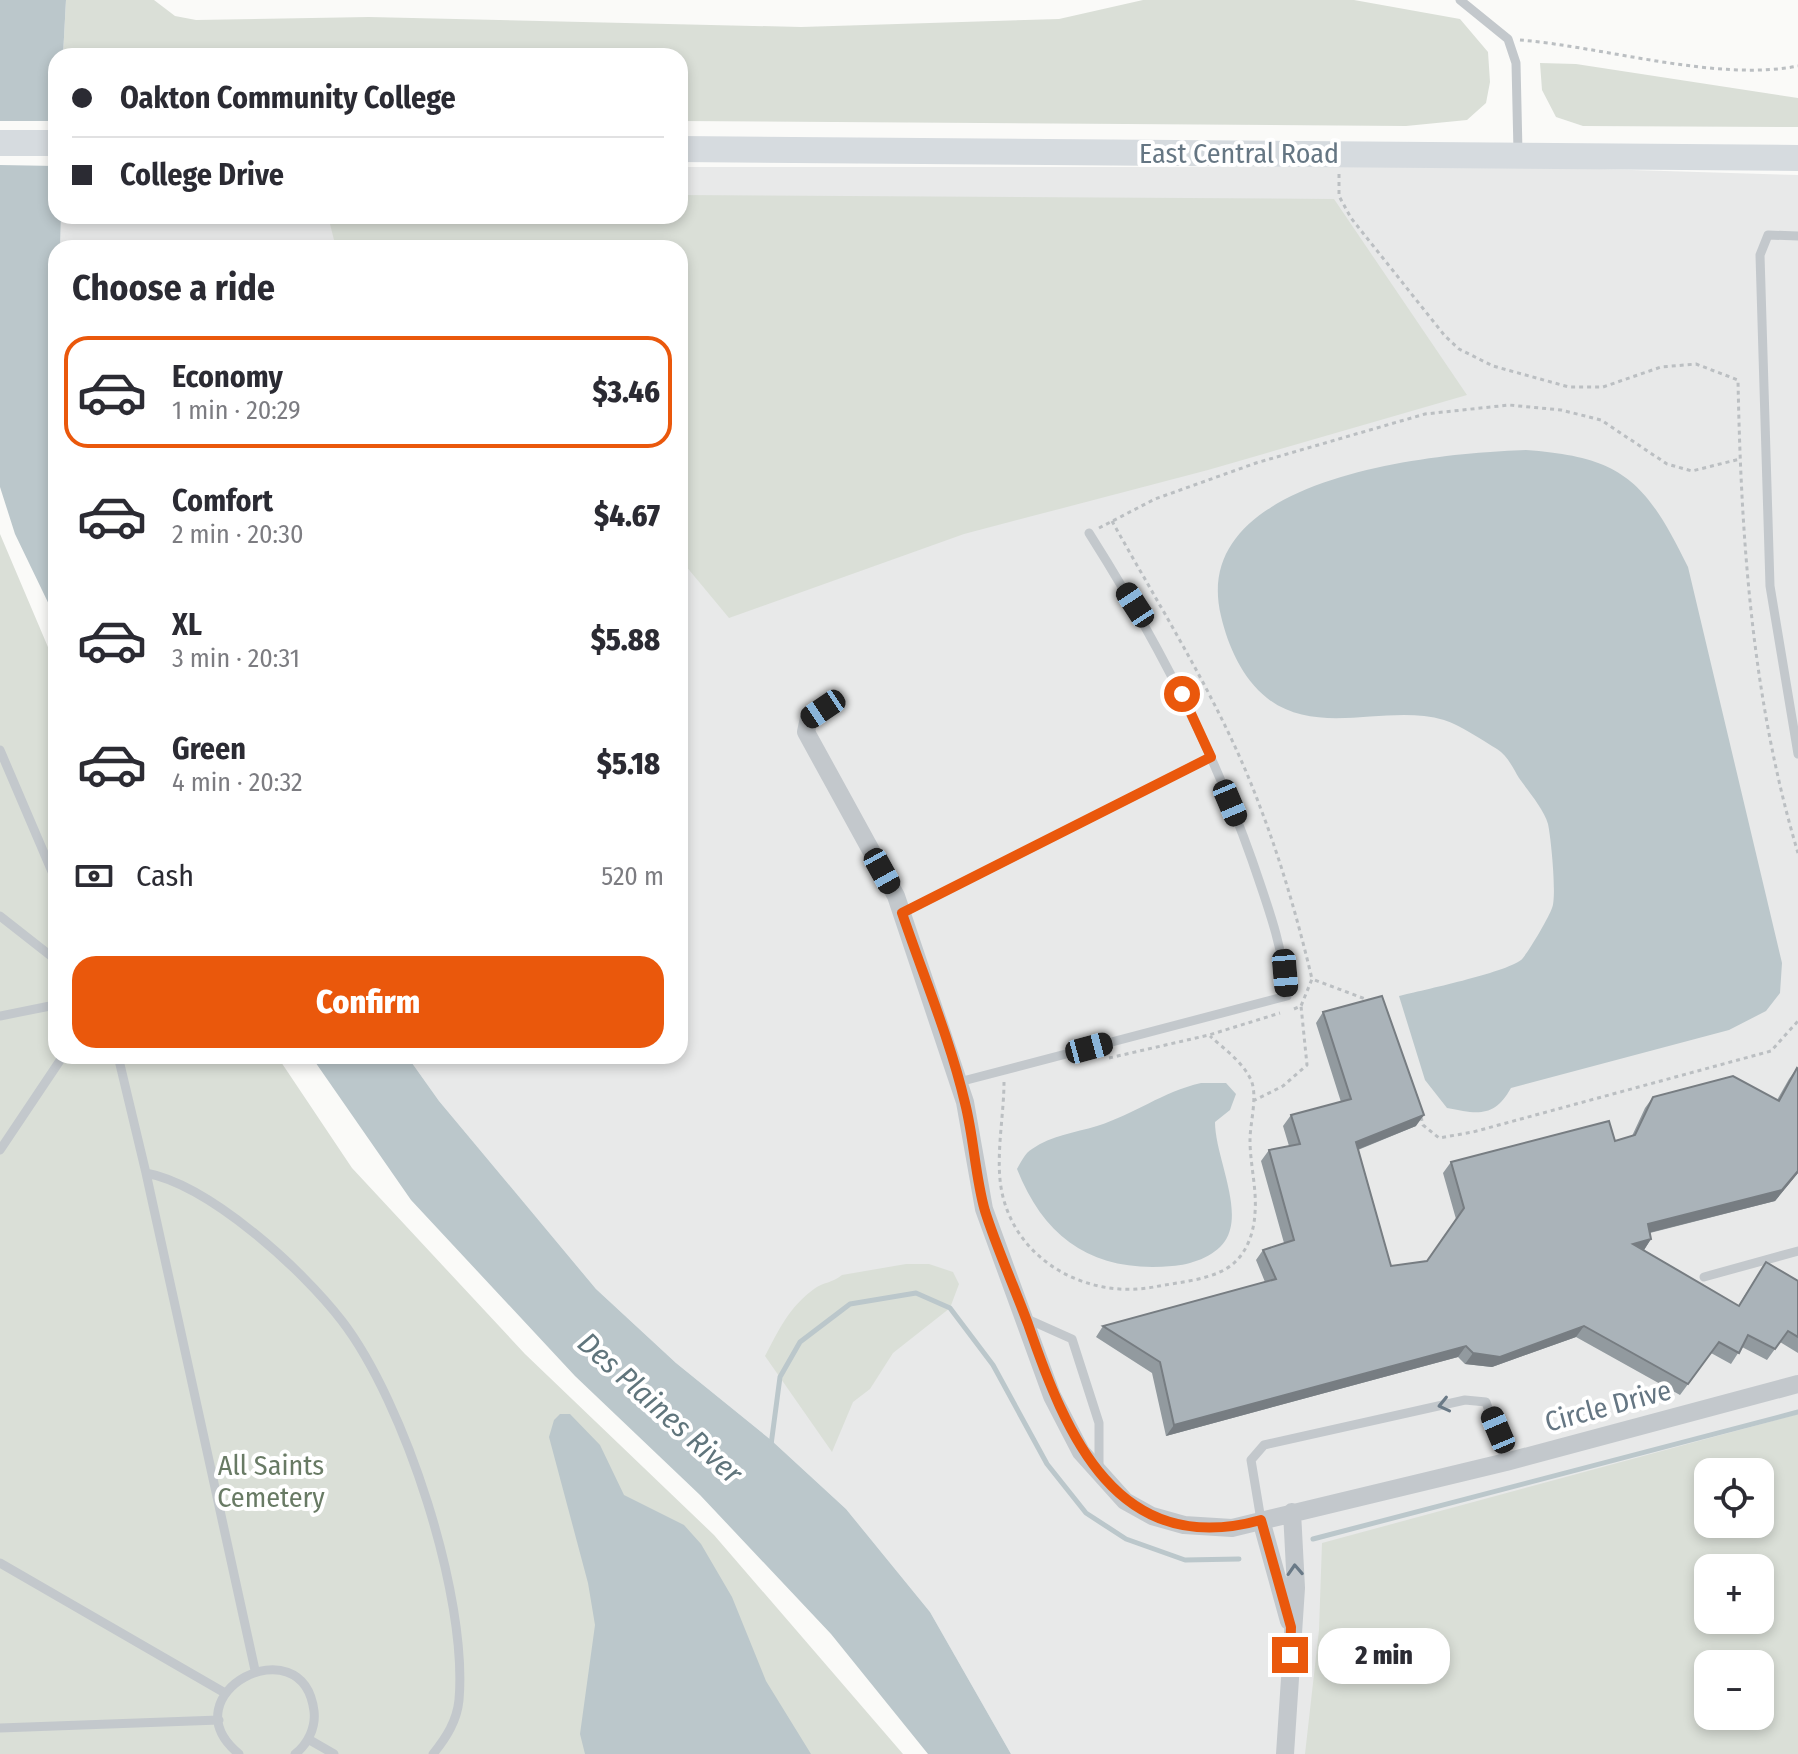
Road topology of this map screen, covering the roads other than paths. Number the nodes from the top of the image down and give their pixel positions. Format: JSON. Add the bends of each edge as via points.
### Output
{"nodes":[{"id":1,"x":1460,"y":0,"type":"edge"},
{"id":2,"x":0,"y":143,"type":"edge"},
{"id":3,"x":48,"y":143,"type":"edge"},
{"id":4,"x":688,"y":149,"type":"edge"},
{"id":5,"x":1518,"y":156,"type":"junction"},
{"id":6,"x":1798,"y":158,"type":"edge"},
{"id":7,"x":1798,"y":236,"type":"edge"},
{"id":8,"x":1089,"y":533,"type":"road end"},
{"id":9,"x":823,"y":709,"type":"dead end"},
{"id":10,"x":0,"y":750,"type":"edge"},
{"id":11,"x":1798,"y":754,"type":"edge"},
{"id":12,"x":1211,"y":757,"type":"junction"},
{"id":13,"x":48,"y":862,"type":"edge"},
{"id":14,"x":902,"y":913,"type":"junction"},
{"id":15,"x":0,"y":916,"type":"edge"},
{"id":16,"x":48,"y":954,"type":"edge"},
{"id":17,"x":48,"y":1008,"type":"edge"},
{"id":18,"x":0,"y":1016,"type":"edge"},
{"id":19,"x":58,"y":1064,"type":"edge"},
{"id":20,"x":120,"y":1064,"type":"edge"},
{"id":21,"x":959,"y":1082,"type":"junction"},
{"id":22,"x":0,"y":1150,"type":"edge"},
{"id":23,"x":146,"y":1173,"type":"junction"},
{"id":24,"x":1798,"y":1251,"type":"edge"},
{"id":25,"x":1704,"y":1277,"type":"dead end"},
{"id":26,"x":1025,"y":1318,"type":"junction"},
{"id":27,"x":1798,"y":1384,"type":"edge"},
{"id":28,"x":1506,"y":1462,"type":"junction"},
{"id":29,"x":1099,"y":1474,"type":"junction"},
{"id":30,"x":1292,"y":1512,"type":"junction"},
{"id":31,"x":1261,"y":1520,"type":"junction"},
{"id":32,"x":0,"y":1563,"type":"edge"},
{"id":33,"x":1291,"y":1627,"type":"junction"},
{"id":34,"x":255,"y":1670,"type":"junction"},
{"id":35,"x":225,"y":1693,"type":"junction"},
{"id":36,"x":219,"y":1720,"type":"junction"},
{"id":37,"x":0,"y":1728,"type":"edge"},
{"id":38,"x":308,"y":1739,"type":"junction"},
{"id":39,"x":239,"y":1754,"type":"edge"},
{"id":40,"x":295,"y":1754,"type":"edge"},
{"id":41,"x":334,"y":1754,"type":"edge"},
{"id":42,"x":433,"y":1754,"type":"edge"},
{"id":43,"x":1285,"y":1754,"type":"edge"}],
"edges":[{"from":1,"to":5,"type":"lane","via":[[1508,39],[1516,63]]},
{"from":2,"to":3,"type":"main road"},
{"from":4,"to":5,"type":"main road","name":"East Central Road"},
{"from":5,"to":6,"type":"main road","name":"East Central Road"},
{"from":7,"to":11,"type":"lane","via":[[1768,235],[1760,255],[1770,586]]},
{"from":8,"to":12,"type":"lane","via":[[1135,605]]},
{"from":9,"to":14,"type":"street","name":"Circle Drive","via":[[809,718],[806,732]]},
{"from":10,"to":13,"type":"lane"},
{"from":12,"to":14,"type":"lane"},
{"from":12,"to":21,"type":"lane","via":[[1283,950],[1287,996]]},
{"from":14,"to":21,"type":"street","name":"Circle Drive"},
{"from":15,"to":16,"type":"lane"},
{"from":17,"to":18,"type":"lane"},
{"from":19,"to":22,"type":"lane"},
{"from":20,"to":23,"type":"lane"},
{"from":21,"to":26,"type":"street","name":"Circle Drive","via":[[984,1209]]},
{"from":23,"to":34,"type":"lane"},
{"from":23,"to":42,"type":"lane","via":[[165,1176],[236,1220],[295,1269],[342,1321],[375,1372],[433,1521],[451,1594],[459,1702],[452,1726]]},
{"from":24,"to":25,"type":"lane"},
{"from":26,"to":29,"type":"street","name":"Circle Drive","via":[[1052,1396],[1081,1452]]},
{"from":26,"to":29,"type":"lane","via":[[1072,1339],[1099,1423]]},
{"from":27,"to":28,"type":"street","name":"Circle Drive"},
{"from":28,"to":30,"type":"street","name":"Circle Drive"},
{"from":28,"to":31,"type":"lane","one_way":true,"via":[[1486,1402],[1465,1400],[1264,1445],[1251,1460]]},
{"from":29,"to":31,"type":"street","name":"Circle Drive","via":[[1125,1501],[1173,1522],[1232,1528]]},
{"from":30,"to":31,"type":"street","name":"Circle Drive"},
{"from":33,"to":30,"type":"street","one_way":true,"via":[[1296,1588]]},
{"from":31,"to":33,"type":"street"},
{"from":32,"to":35,"type":"lane"},
{"from":33,"to":43,"type":"street"},
{"from":34,"to":35,"type":"lane"},
{"from":34,"to":38,"type":"lane","via":[[283,1672],[305,1687],[314,1713]]},
{"from":35,"to":36,"type":"lane"},
{"from":36,"to":37,"type":"lane"},
{"from":36,"to":39,"type":"lane","via":[[223,1735]]},
{"from":38,"to":40,"type":"lane"},
{"from":38,"to":41,"type":"lane"}]}
